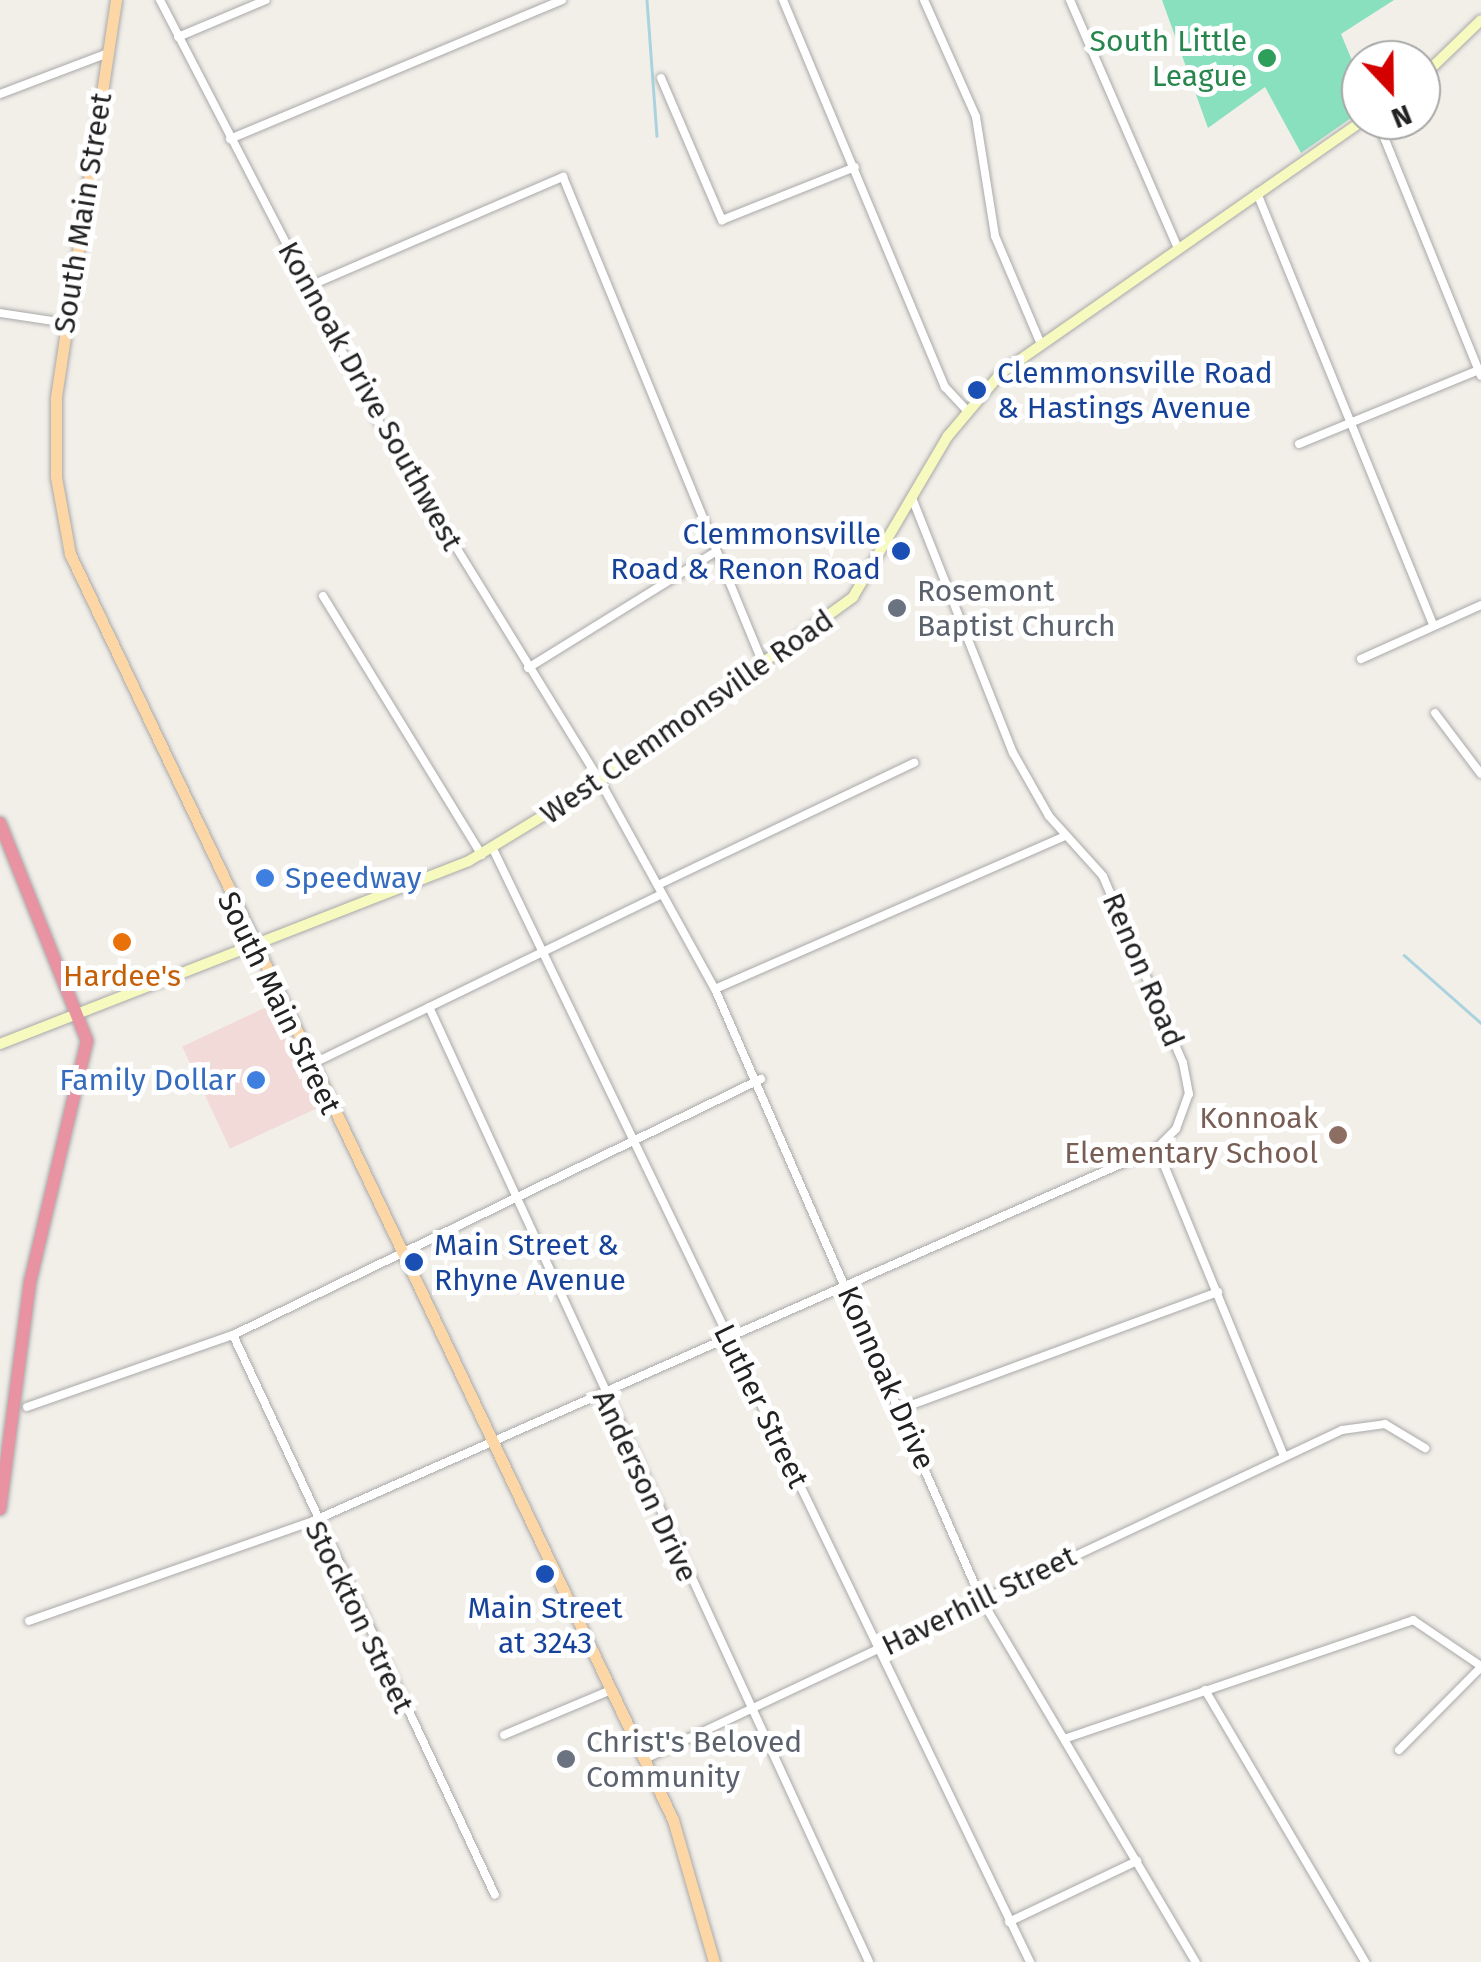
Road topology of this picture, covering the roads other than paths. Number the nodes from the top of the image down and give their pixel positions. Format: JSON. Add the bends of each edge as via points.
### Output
{"nodes":[{"id":1,"x":116,"y":0,"type":"edge"},
{"id":2,"x":160,"y":0,"type":"edge"},
{"id":3,"x":266,"y":0,"type":"edge"},
{"id":4,"x":562,"y":0,"type":"edge"},
{"id":5,"x":783,"y":0,"type":"edge"},
{"id":6,"x":924,"y":0,"type":"edge"},
{"id":7,"x":1070,"y":0,"type":"edge"},
{"id":8,"x":1481,"y":20,"type":"edge"},
{"id":9,"x":178,"y":36,"type":"junction"},
{"id":10,"x":108,"y":53,"type":"junction"},
{"id":11,"x":1441,"y":59,"type":"edge"},
{"id":12,"x":662,"y":78,"type":"dead end"},
{"id":13,"x":0,"y":94,"type":"edge"},
{"id":14,"x":1341,"y":135,"type":"edge"},
{"id":15,"x":230,"y":139,"type":"junction"},
{"id":16,"x":1385,"y":140,"type":"edge"},
{"id":17,"x":855,"y":167,"type":"junction"},
{"id":18,"x":1256,"y":191,"type":"junction"},
{"id":19,"x":1177,"y":246,"type":"junction"},
{"id":20,"x":308,"y":288,"type":"junction"},
{"id":21,"x":0,"y":313,"type":"edge"},
{"id":22,"x":66,"y":323,"type":"junction"},
{"id":23,"x":1040,"y":342,"type":"junction"},
{"id":24,"x":1480,"y":372,"type":"edge"},
{"id":25,"x":966,"y":411,"type":"junction"},
{"id":26,"x":1352,"y":424,"type":"junction"},
{"id":27,"x":1299,"y":444,"type":"dead end"},
{"id":28,"x":913,"y":500,"type":"junction"},
{"id":29,"x":716,"y":552,"type":"junction"},
{"id":30,"x":323,"y":596,"type":"dead end"},
{"id":31,"x":1481,"y":605,"type":"edge"},
{"id":32,"x":1433,"y":624,"type":"junction"},
{"id":33,"x":1361,"y":659,"type":"dead end"},
{"id":34,"x":764,"y":666,"type":"junction"},
{"id":35,"x":528,"y":668,"type":"junction"},
{"id":36,"x":1435,"y":714,"type":"dead end"},
{"id":37,"x":914,"y":763,"type":"dead end"},
{"id":38,"x":1481,"y":774,"type":"edge"},
{"id":39,"x":600,"y":781,"type":"junction"},
{"id":40,"x":0,"y":822,"type":"edge"},
{"id":41,"x":1066,"y":836,"type":"junction"},
{"id":42,"x":493,"y":849,"type":"junction"},
{"id":43,"x":482,"y":855,"type":"junction"},
{"id":44,"x":660,"y":889,"type":"junction"},
{"id":45,"x":250,"y":946,"type":"junction"},
{"id":46,"x":546,"y":952,"type":"junction"},
{"id":47,"x":715,"y":989,"type":"junction"},
{"id":48,"x":429,"y":1007,"type":"junction"},
{"id":49,"x":75,"y":1014,"type":"junction"},
{"id":50,"x":0,"y":1044,"type":"edge"},
{"id":51,"x":310,"y":1064,"type":"junction"},
{"id":52,"x":760,"y":1079,"type":"junction"},
{"id":53,"x":636,"y":1138,"type":"junction"},
{"id":54,"x":1157,"y":1148,"type":"junction"},
{"id":55,"x":519,"y":1196,"type":"junction"},
{"id":56,"x":400,"y":1254,"type":"junction"},
{"id":57,"x":844,"y":1284,"type":"junction"},
{"id":58,"x":1218,"y":1292,"type":"junction"},
{"id":59,"x":233,"y":1335,"type":"junction"},
{"id":60,"x":728,"y":1337,"type":"junction"},
{"id":61,"x":601,"y":1394,"type":"junction"},
{"id":62,"x":27,"y":1407,"type":"dead end"},
{"id":63,"x":900,"y":1409,"type":"junction"},
{"id":64,"x":490,"y":1440,"type":"junction"},
{"id":65,"x":1426,"y":1448,"type":"dead end"},
{"id":66,"x":1283,"y":1454,"type":"junction"},
{"id":67,"x":0,"y":1509,"type":"edge"},
{"id":68,"x":313,"y":1522,"type":"junction"},
{"id":69,"x":982,"y":1599,"type":"junction"},
{"id":70,"x":29,"y":1621,"type":"dead end"},
{"id":71,"x":878,"y":1650,"type":"junction"},
{"id":72,"x":1481,"y":1666,"type":"edge"},
{"id":73,"x":611,"y":1690,"type":"junction"},
{"id":74,"x":1206,"y":1690,"type":"junction"},
{"id":75,"x":752,"y":1710,"type":"junction"},
{"id":76,"x":504,"y":1735,"type":"dead end"},
{"id":77,"x":1067,"y":1738,"type":"junction"},
{"id":78,"x":1399,"y":1750,"type":"dead end"},
{"id":79,"x":645,"y":1759,"type":"junction"},
{"id":80,"x":1138,"y":1861,"type":"junction"},
{"id":81,"x":495,"y":1895,"type":"dead end"},
{"id":82,"x":1010,"y":1922,"type":"junction"},
{"id":83,"x":714,"y":1962,"type":"edge"},
{"id":84,"x":869,"y":1962,"type":"edge"},
{"id":85,"x":1030,"y":1962,"type":"edge"},
{"id":86,"x":1196,"y":1962,"type":"edge"},
{"id":87,"x":1365,"y":1962,"type":"edge"}],
"edges":[{"from":1,"to":10,"type":"main road","name":"South Main Street"},
{"from":2,"to":9,"type":"street","name":"Konnoak Drive Southwest"},
{"from":3,"to":9,"type":"street"},
{"from":4,"to":15,"type":"street"},
{"from":5,"to":17,"type":"street"},
{"from":6,"to":23,"type":"street","via":[[976,117],[995,236]]},
{"from":7,"to":19,"type":"street"},
{"from":8,"to":11,"type":"main road"},
{"from":9,"to":15,"type":"street","name":"Konnoak Drive Southwest"},
{"from":10,"to":13,"type":"street"},
{"from":10,"to":22,"type":"main road","name":"South Main Street"},
{"from":12,"to":17,"type":"street","via":[[722,220]]},
{"from":14,"to":18,"type":"main road","name":"West Clemmonsville Road"},
{"from":15,"to":20,"type":"street","name":"Konnoak Drive Southwest"},
{"from":16,"to":24,"type":"street"},
{"from":17,"to":25,"type":"street","via":[[945,387]]},
{"from":18,"to":19,"type":"main road","name":"West Clemmonsville Road"},
{"from":18,"to":26,"type":"street"},
{"from":19,"to":23,"type":"main road","name":"West Clemmonsville Road"},
{"from":20,"to":29,"type":"street","via":[[563,177]]},
{"from":20,"to":35,"type":"street","name":"Konnoak Drive Southwest"},
{"from":21,"to":22,"type":"street"},
{"from":22,"to":45,"type":"main road","name":"South Main Street","via":[[55,455],[70,554]]},
{"from":23,"to":25,"type":"main road","name":"West Clemmonsville Road"},
{"from":24,"to":26,"type":"street"},
{"from":25,"to":28,"type":"main road","name":"West Clemmonsville Road"},
{"from":26,"to":27,"type":"street"},
{"from":26,"to":32,"type":"street"},
{"from":28,"to":34,"type":"main road","name":"West Clemmonsville Road","via":[[853,598]]},
{"from":28,"to":41,"type":"street","name":"Renon Road","via":[[1013,753]]},
{"from":29,"to":34,"type":"street"},
{"from":29,"to":35,"type":"street"},
{"from":30,"to":43,"type":"street"},
{"from":31,"to":32,"type":"street"},
{"from":32,"to":33,"type":"street"},
{"from":34,"to":39,"type":"main road","name":"West Clemmonsville Road"},
{"from":35,"to":39,"type":"street","name":"Konnoak Drive Southwest"},
{"from":36,"to":38,"type":"street"},
{"from":37,"to":44,"type":"street"},
{"from":39,"to":42,"type":"main road","name":"West Clemmonsville Road"},
{"from":39,"to":44,"type":"street","name":"Konnoak Drive"},
{"from":40,"to":49,"type":"highway"},
{"from":41,"to":47,"type":"street"},
{"from":41,"to":54,"type":"street","name":"Renon Road","via":[[1103,876],[1184,1063],[1182,1121]]},
{"from":42,"to":43,"type":"main road","name":"West Clemmonsville Road"},
{"from":42,"to":46,"type":"street","name":"Luther Street"},
{"from":43,"to":45,"type":"main road","name":"West Clemmonsville Road"},
{"from":44,"to":46,"type":"street"},
{"from":44,"to":47,"type":"street","name":"Konnoak Drive"},
{"from":45,"to":49,"type":"main road","name":"West Clemmonsville Road"},
{"from":45,"to":51,"type":"main road","name":"South Main Street"},
{"from":46,"to":48,"type":"street"},
{"from":46,"to":53,"type":"street","name":"Luther Street"},
{"from":47,"to":52,"type":"street","name":"Konnoak Drive"},
{"from":48,"to":51,"type":"street"},
{"from":48,"to":55,"type":"street","name":"Anderson Drive"},
{"from":49,"to":50,"type":"main road","name":"West Clemmonsville Road"},
{"from":49,"to":67,"type":"highway","via":[[86,1050],[30,1282]]},
{"from":51,"to":56,"type":"main road","name":"South Main Street"},
{"from":52,"to":53,"type":"street"},
{"from":52,"to":57,"type":"street","name":"Konnoak Drive"},
{"from":53,"to":55,"type":"street"},
{"from":53,"to":60,"type":"street","name":"Luther Street"},
{"from":54,"to":57,"type":"street"},
{"from":54,"to":58,"type":"street"},
{"from":55,"to":56,"type":"street"},
{"from":55,"to":61,"type":"street","name":"Anderson Drive"},
{"from":56,"to":59,"type":"street"},
{"from":56,"to":64,"type":"main road","name":"South Main Street"},
{"from":57,"to":60,"type":"street"},
{"from":57,"to":63,"type":"street","name":"Konnoak Drive"},
{"from":58,"to":63,"type":"street"},
{"from":58,"to":66,"type":"street"},
{"from":59,"to":62,"type":"street"},
{"from":59,"to":68,"type":"street","name":"Stockton Street"},
{"from":60,"to":61,"type":"street"},
{"from":60,"to":71,"type":"street","name":"Luther Street"},
{"from":61,"to":64,"type":"street"},
{"from":61,"to":75,"type":"street","name":"Anderson Drive"},
{"from":63,"to":69,"type":"street","name":"Konnoak Drive"},
{"from":64,"to":68,"type":"street"},
{"from":64,"to":73,"type":"main road","name":"South Main Street"},
{"from":65,"to":66,"type":"street","name":"Haverhill Street","via":[[1377,1422]]},
{"from":66,"to":69,"type":"street","name":"Haverhill Street"},
{"from":68,"to":70,"type":"street"},
{"from":68,"to":81,"type":"street","name":"Stockton Street"},
{"from":69,"to":71,"type":"street","name":"Haverhill Street"},
{"from":69,"to":77,"type":"street","name":"Konnoak Drive"},
{"from":71,"to":75,"type":"street","name":"Haverhill Street"},
{"from":71,"to":82,"type":"street","name":"Luther Street"},
{"from":72,"to":74,"type":"street","via":[[1413,1620]]},
{"from":72,"to":78,"type":"street"},
{"from":73,"to":76,"type":"street"},
{"from":73,"to":79,"type":"main road","name":"South Main Street"},
{"from":74,"to":77,"type":"street"},
{"from":74,"to":87,"type":"street"},
{"from":75,"to":79,"type":"street","name":"Haverhill Street"},
{"from":75,"to":84,"type":"street","name":"Anderson Drive"},
{"from":77,"to":80,"type":"street","name":"Konnoak Drive"},
{"from":79,"to":83,"type":"main road","name":"South Main Street","via":[[687,1858]]},
{"from":80,"to":82,"type":"street"},
{"from":80,"to":86,"type":"street","name":"Konnoak Drive"},
{"from":82,"to":85,"type":"street","name":"Luther Street"}]}
